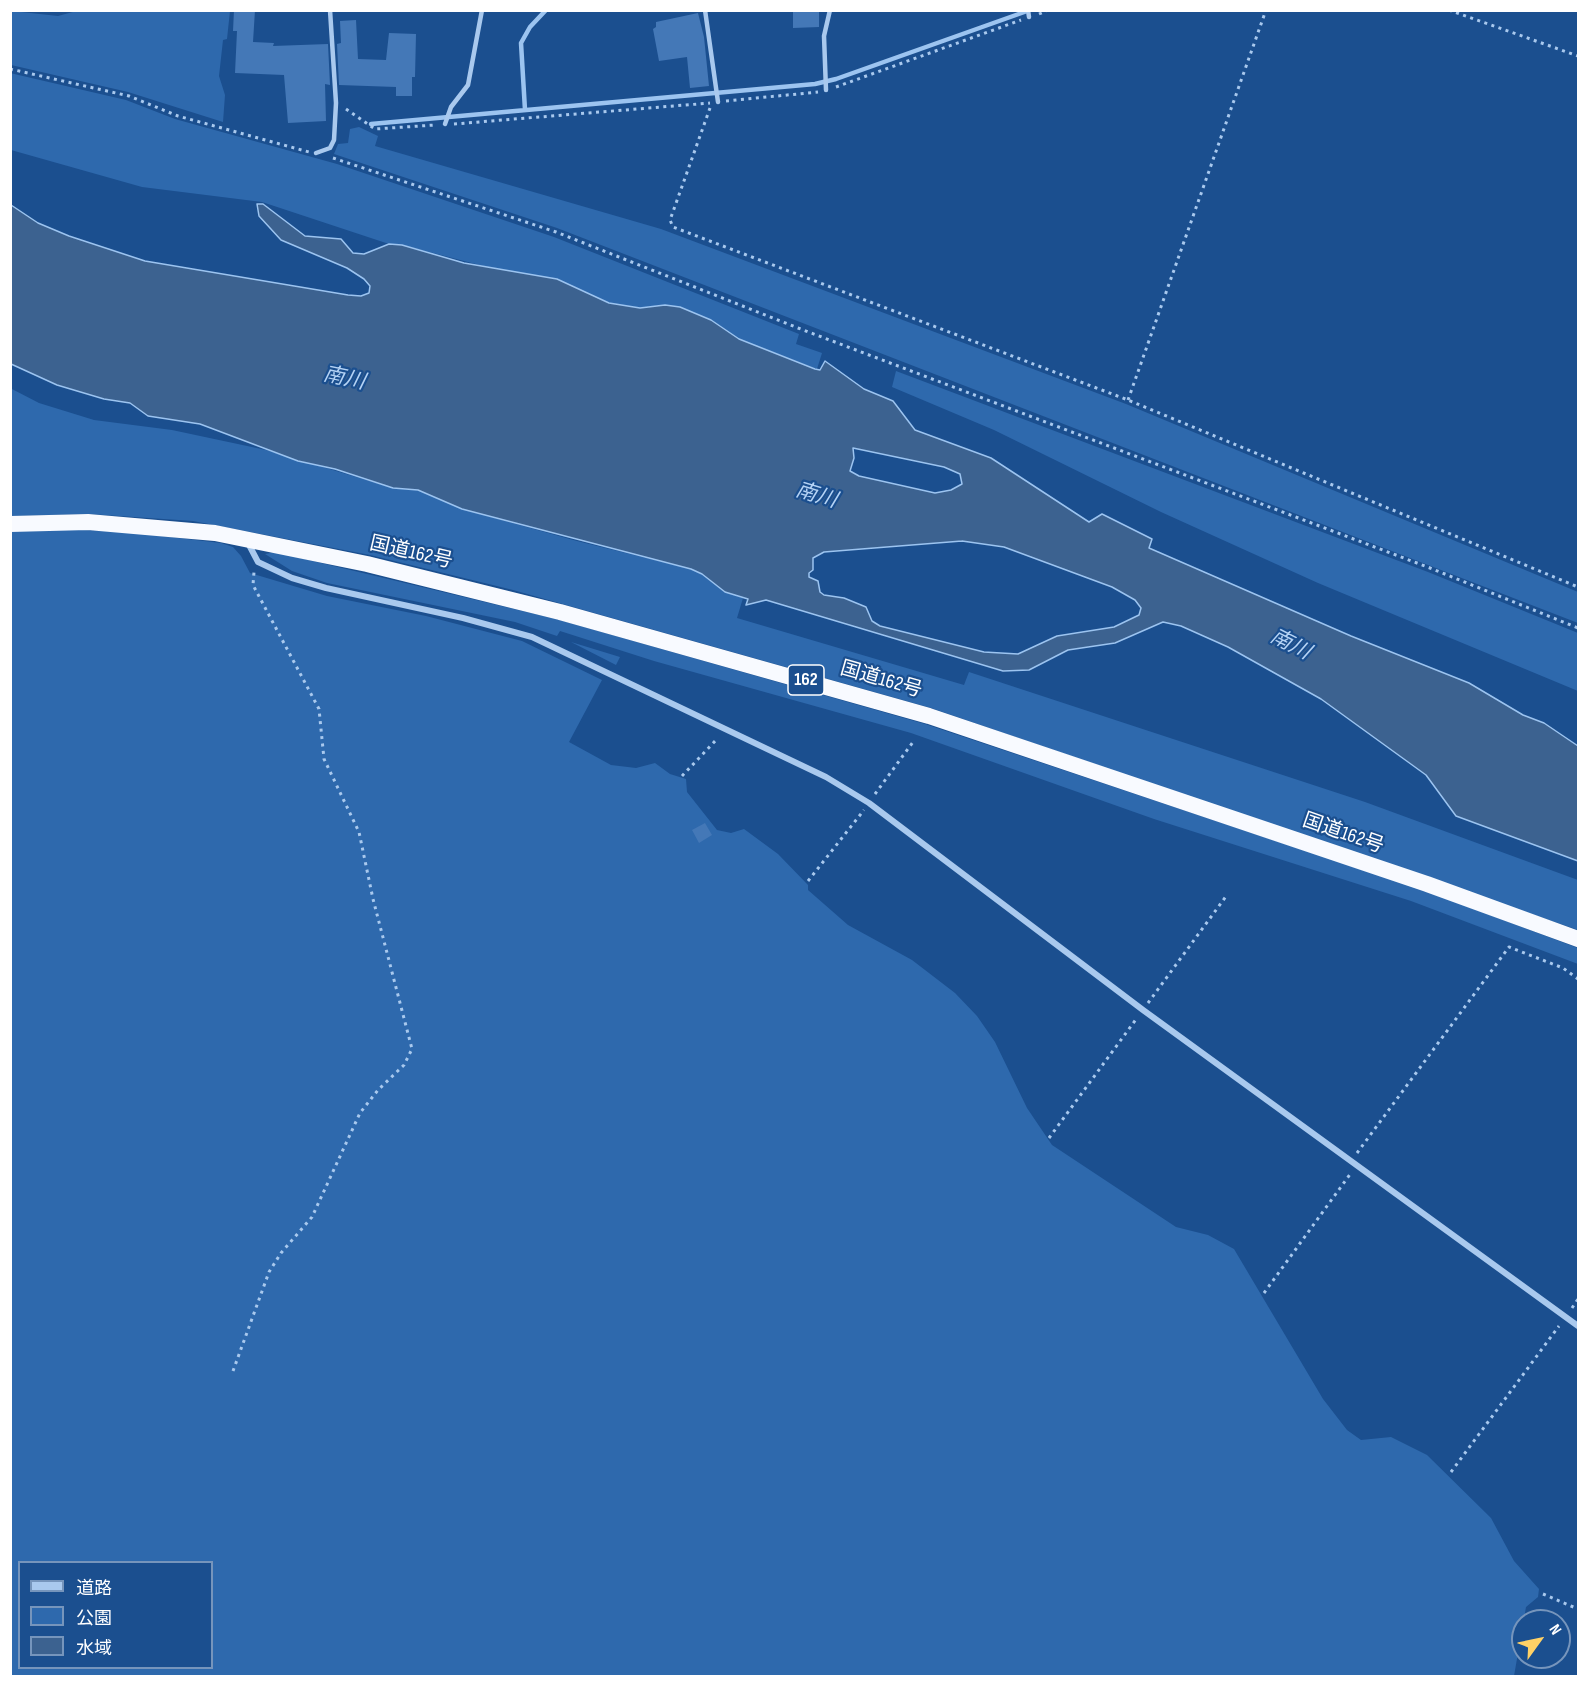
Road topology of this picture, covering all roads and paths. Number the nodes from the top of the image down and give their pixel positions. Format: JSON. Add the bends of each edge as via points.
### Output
{"nodes":[{"id":1,"x":330,"y":10,"type":"edge"},
{"id":2,"x":482,"y":10,"type":"edge"},
{"id":3,"x":705,"y":10,"type":"edge"},
{"id":4,"x":830,"y":10,"type":"edge"},
{"id":5,"x":1028,"y":10,"type":"edge"},
{"id":6,"x":1048,"y":10,"type":"edge"},
{"id":7,"x":1266,"y":10,"type":"edge"},
{"id":8,"x":1449,"y":10,"type":"edge"},
{"id":9,"x":1029,"y":17,"type":"junction"},
{"id":10,"x":1578,"y":56,"type":"edge"},
{"id":11,"x":10,"y":69,"type":"edge"},
{"id":12,"x":826,"y":90,"type":"junction"},
{"id":13,"x":718,"y":102,"type":"junction"},
{"id":14,"x":336,"y":103,"type":"junction"},
{"id":15,"x":711,"y":103,"type":"junction"},
{"id":16,"x":445,"y":124,"type":"junction"},
{"id":17,"x":316,"y":153,"type":"junction"},
{"id":18,"x":1128,"y":400,"type":"junction"},
{"id":19,"x":10,"y":524,"type":"edge"},
{"id":20,"x":247,"y":539,"type":"junction"},
{"id":21,"x":258,"y":562,"type":"junction"},
{"id":22,"x":1578,"y":587,"type":"edge"},
{"id":23,"x":1578,"y":628,"type":"edge"},
{"id":24,"x":723,"y":728,"type":"junction"},
{"id":25,"x":913,"y":742,"type":"dead end"},
{"id":26,"x":682,"y":776,"type":"dead end"},
{"id":27,"x":869,"y":803,"type":"junction"},
{"id":28,"x":808,"y":882,"type":"dead end"},
{"id":29,"x":1578,"y":939,"type":"edge"},
{"id":30,"x":1578,"y":979,"type":"edge"},
{"id":31,"x":1354,"y":1163,"type":"junction"},
{"id":32,"x":1264,"y":1293,"type":"dead end"},
{"id":33,"x":1578,"y":1299,"type":"edge"},
{"id":34,"x":1566,"y":1316,"type":"junction"},
{"id":35,"x":1578,"y":1326,"type":"edge"},
{"id":36,"x":233,"y":1371,"type":"dead end"},
{"id":37,"x":1451,"y":1472,"type":"dead end"},
{"id":38,"x":1543,"y":1594,"type":"dead end"},
{"id":39,"x":1578,"y":1609,"type":"edge"}],
"edges":[{"from":1,"to":14,"type":"lane"},
{"from":2,"to":16,"type":"lane","via":[[468,85],[451,107]]},
{"from":3,"to":13,"type":"lane"},
{"from":4,"to":12,"type":"lane","via":[[824,36]]},
{"from":5,"to":9,"type":"lane"},
{"from":6,"to":9,"type":"path"},
{"from":7,"to":18,"type":"path"},
{"from":8,"to":10,"type":"path"},
{"from":9,"to":12,"type":"path"},
{"from":11,"to":17,"type":"path","via":[[129,96],[178,116]]},
{"from":12,"to":13,"type":"path"},
{"from":13,"to":15,"type":"path"},
{"from":14,"to":16,"type":"path","via":[[375,129]]},
{"from":14,"to":17,"type":"lane","via":[[334,140],[330,148]]},
{"from":15,"to":16,"type":"path"},
{"from":15,"to":18,"type":"path","via":[[670,220],[673,227]]},
{"from":17,"to":23,"type":"path","via":[[556,232]]},
{"from":18,"to":22,"type":"path"},
{"from":19,"to":20,"type":"highway","name":"国道162号","number":"162","via":[[129,524]]},
{"from":20,"to":21,"type":"street"},
{"from":20,"to":29,"type":"highway","name":"国道162号","number":"162","via":[[508,598],[918,713],[1427,884]]},
{"from":21,"to":24,"type":"street","via":[[326,588],[516,631]]},
{"from":21,"to":36,"type":"path","via":[[253,585],[313,696],[321,719],[324,759],[359,832],[412,1049],[404,1065],[360,1113],[312,1217],[269,1272]]},
{"from":24,"to":26,"type":"path"},
{"from":24,"to":27,"type":"street","via":[[826,777]]},
{"from":25,"to":27,"type":"path"},
{"from":27,"to":28,"type":"path"},
{"from":27,"to":31,"type":"street"},
{"from":30,"to":31,"type":"path","via":[[1563,968],[1509,947],[1357,1152]]},
{"from":31,"to":32,"type":"path","via":[[1352,1172]]},
{"from":31,"to":34,"type":"street"},
{"from":33,"to":34,"type":"path"},
{"from":34,"to":35,"type":"street"},
{"from":34,"to":37,"type":"path"},
{"from":38,"to":39,"type":"path"}]}
